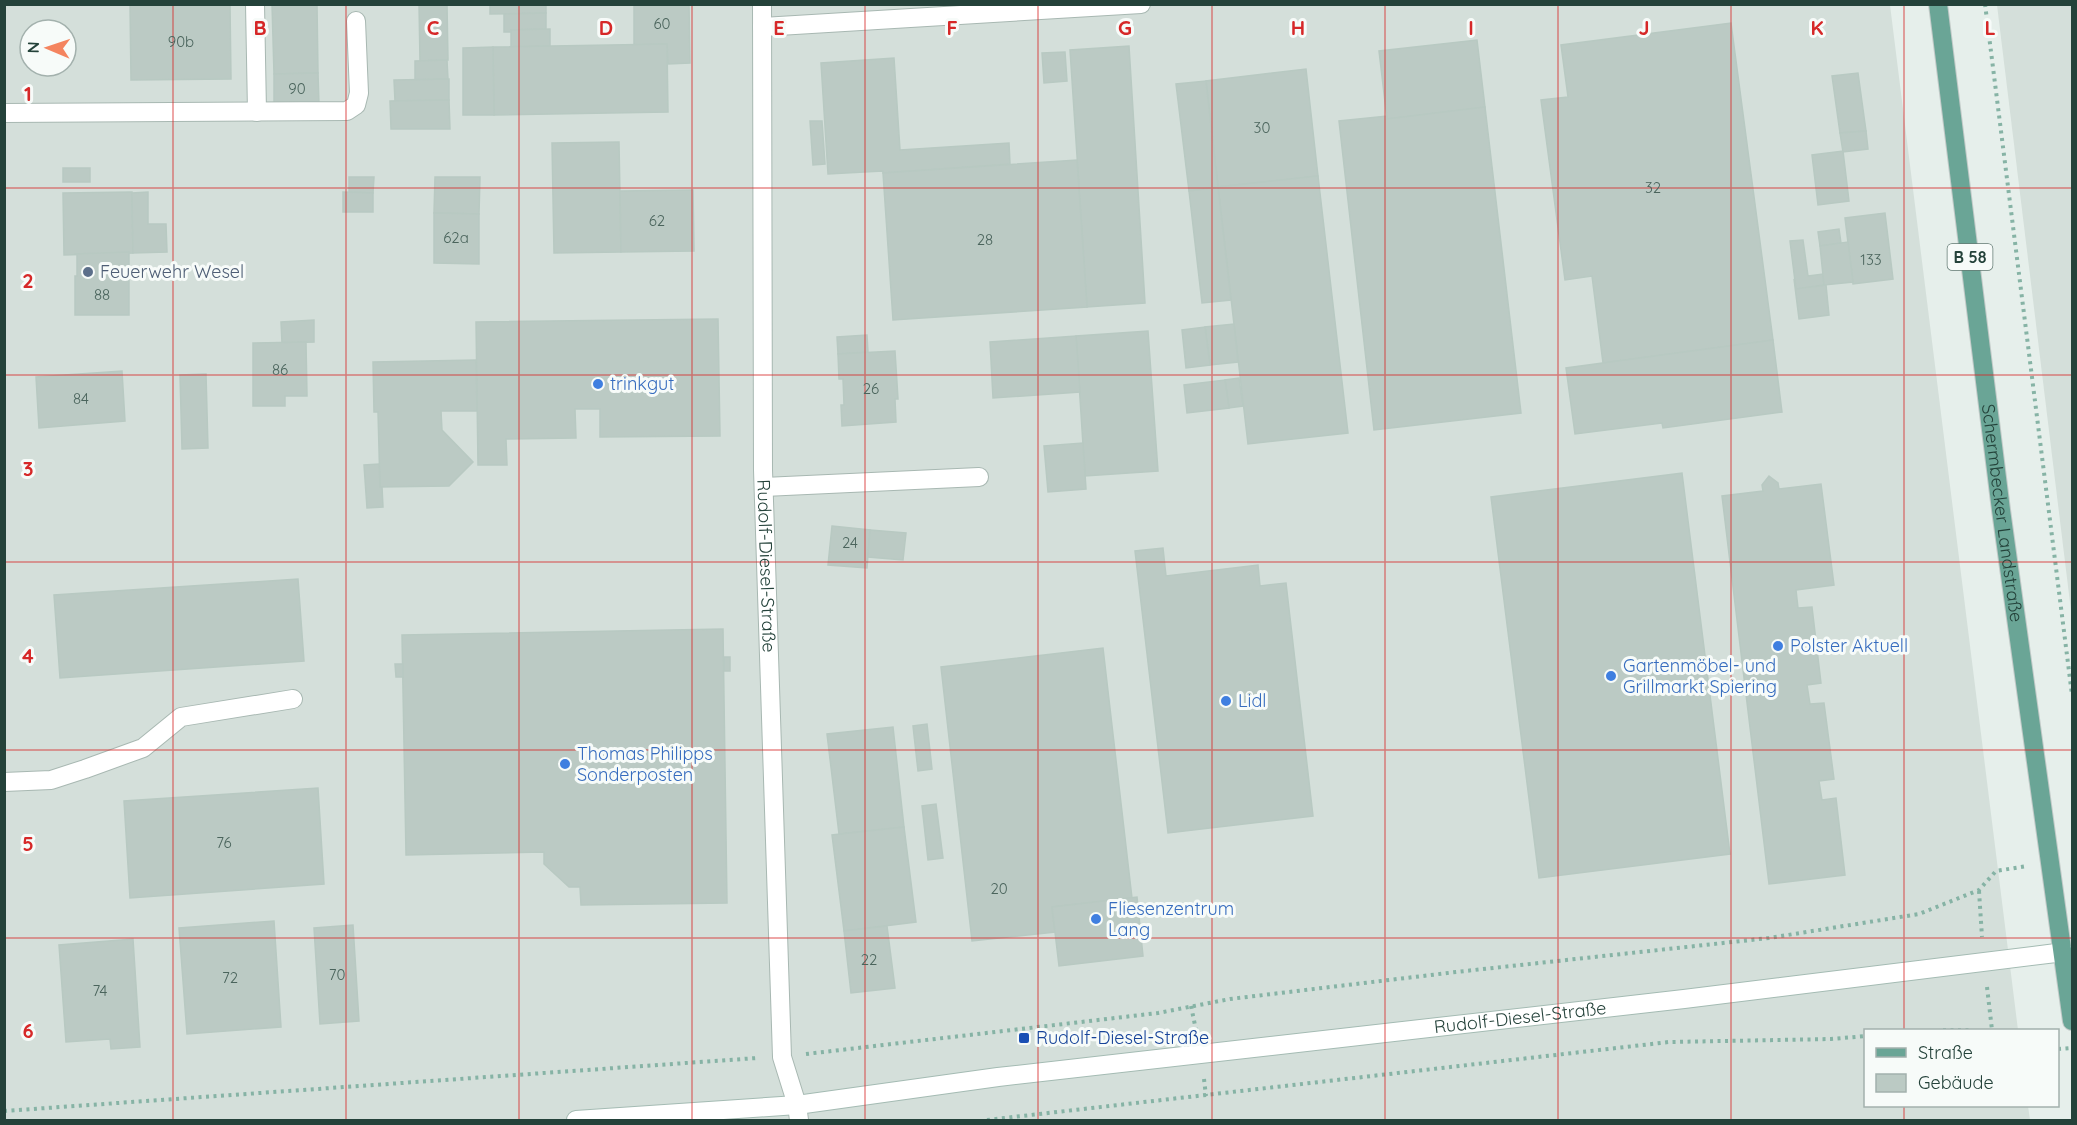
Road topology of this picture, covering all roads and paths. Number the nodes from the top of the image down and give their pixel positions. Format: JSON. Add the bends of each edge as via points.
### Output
{"nodes":[{"id":1,"x":255,"y":4,"type":"edge"},
{"id":2,"x":762,"y":4,"type":"edge"},
{"id":3,"x":1141,"y":4,"type":"edge"},
{"id":4,"x":1938,"y":4,"type":"edge"},
{"id":5,"x":1985,"y":4,"type":"edge"},
{"id":6,"x":356,"y":21,"type":"dead end"},
{"id":7,"x":762,"y":27,"type":"junction"},
{"id":8,"x":257,"y":112,"type":"junction"},
{"id":9,"x":4,"y":113,"type":"edge"},
{"id":10,"x":980,"y":477,"type":"dead end"},
{"id":11,"x":764,"y":487,"type":"junction"},
{"id":12,"x":2073,"y":695,"type":"edge"},
{"id":13,"x":293,"y":699,"type":"dead end"},
{"id":14,"x":4,"y":782,"type":"edge"},
{"id":15,"x":2050,"y":863,"type":"junction"},
{"id":16,"x":2068,"y":952,"type":"edge"},
{"id":17,"x":2073,"y":1022,"type":"edge"},
{"id":18,"x":1864,"y":1036,"type":"edge"},
{"id":19,"x":782,"y":1057,"type":"junction"},
{"id":20,"x":4,"y":1111,"type":"edge"},
{"id":21,"x":798,"y":1113,"type":"edge"},
{"id":22,"x":576,"y":1120,"type":"edge"},
{"id":23,"x":987,"y":1120,"type":"edge"}],
"edges":[{"from":1,"to":8,"type":"street"},
{"from":2,"to":7,"type":"street","name":"Rudolf-Diesel-Straße"},
{"from":3,"to":7,"type":"street"},
{"from":4,"to":15,"type":"main road","name":"Schermbecker Landstraße","number":"B 58"},
{"from":5,"to":12,"type":"path"},
{"from":6,"to":8,"type":"street","via":[[359,93],[352,109]]},
{"from":7,"to":11,"type":"street","name":"Rudolf-Diesel-Straße"},
{"from":8,"to":9,"type":"street"},
{"from":10,"to":11,"type":"street"},
{"from":11,"to":19,"type":"street","name":"Rudolf-Diesel-Straße"},
{"from":13,"to":14,"type":"street","via":[[181,717],[143,748],[51,780]]},
{"from":15,"to":16,"type":"main road","name":"Schermbecker Landstraße","number":"B 58"},
{"from":15,"to":19,"type":"path","via":[[1996,871],[1979,891],[1919,914],[1769,938],[1444,973],[1230,999],[1158,1013]]},
{"from":16,"to":17,"type":"main road","name":"Schermbecker Landstraße","number":"B 58"},
{"from":16,"to":21,"type":"street","name":"Rudolf-Diesel-Straße","via":[[1016,1075]]},
{"from":18,"to":23,"type":"path","via":[[1669,1041]]},
{"from":19,"to":20,"type":"path"},
{"from":19,"to":21,"type":"street","name":"Rudolf-Diesel-Straße"},
{"from":21,"to":22,"type":"street","name":"Rudolf-Diesel-Straße"}]}
